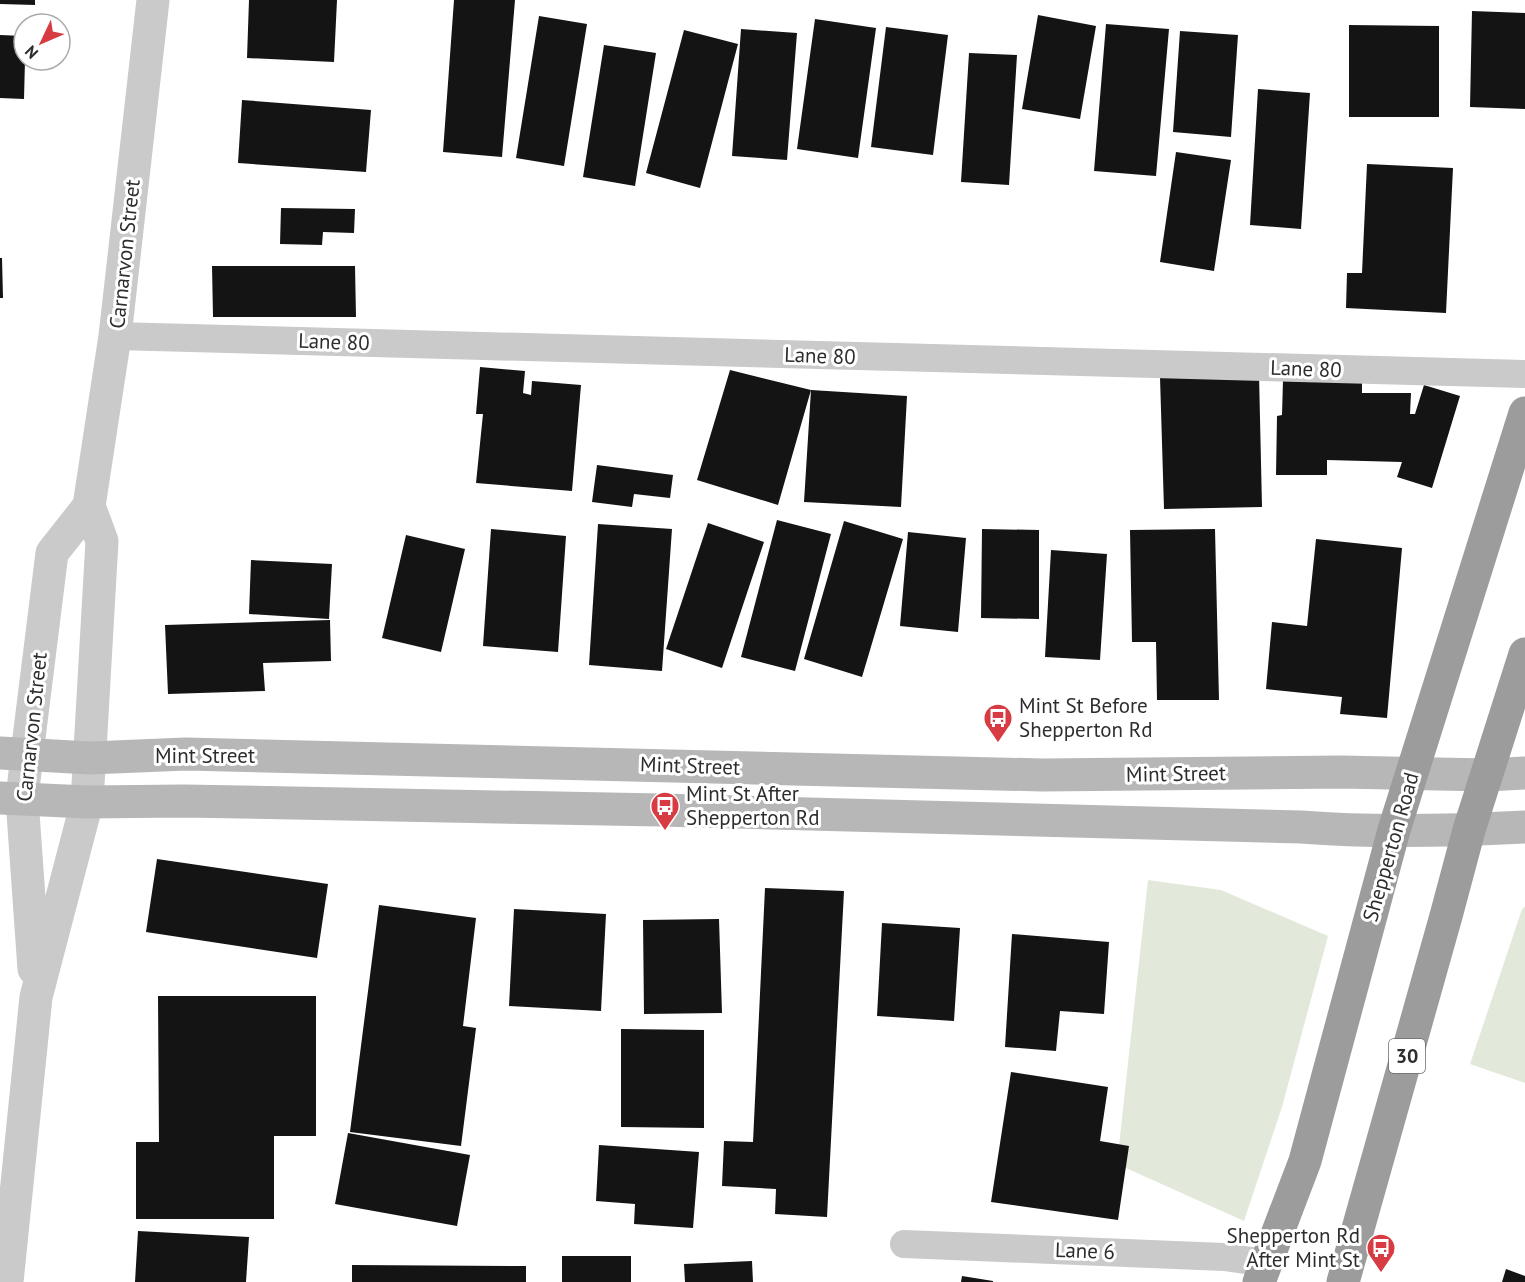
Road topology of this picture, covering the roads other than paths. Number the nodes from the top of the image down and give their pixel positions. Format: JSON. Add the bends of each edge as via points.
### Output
{"nodes":[{"id":1,"x":153,"y":0,"type":"edge"},
{"id":2,"x":115,"y":336,"type":"junction"},
{"id":3,"x":1525,"y":374,"type":"edge"},
{"id":4,"x":1525,"y":413,"type":"edge"},
{"id":5,"x":89,"y":506,"type":"junction"},
{"id":6,"x":1525,"y":654,"type":"edge"},
{"id":7,"x":13,"y":754,"type":"edge"},
{"id":8,"x":90,"y":758,"type":"junction"},
{"id":9,"x":1525,"y":773,"type":"edge"},
{"id":10,"x":1412,"y":775,"type":"junction"},
{"id":11,"x":1487,"y":775,"type":"junction"},
{"id":12,"x":11,"y":799,"type":"edge"},
{"id":13,"x":87,"y":802,"type":"junction"},
{"id":14,"x":1525,"y":827,"type":"edge"},
{"id":15,"x":1394,"y":830,"type":"junction"},
{"id":16,"x":1469,"y":830,"type":"junction"},
{"id":17,"x":36,"y":997,"type":"junction"},
{"id":18,"x":904,"y":1244,"type":"dead end"},
{"id":19,"x":1263,"y":1272,"type":"edge"},
{"id":20,"x":7,"y":1282,"type":"edge"},
{"id":21,"x":1343,"y":1282,"type":"edge"}],
"edges":[{"from":1,"to":2,"type":"street","name":"Carnarvon Street"},
{"from":2,"to":3,"type":"lane","name":"Lane 80"},
{"from":2,"to":5,"type":"street","name":"Carnarvon Street"},
{"from":4,"to":10,"type":"highway","name":"Shepperton Road"},
{"from":5,"to":7,"type":"street","name":"Carnarvon Street","via":[[52,553]]},
{"from":5,"to":8,"type":"street","name":"Carnarvon Street","via":[[102,541]]},
{"from":6,"to":11,"type":"highway","number":"30"},
{"from":7,"to":8,"type":"main road","name":"Mint Street"},
{"from":7,"to":12,"type":"street","name":"Carnarvon Street"},
{"from":8,"to":10,"type":"main road","name":"Mint Street","via":[[186,754],[1031,775]]},
{"from":8,"to":13,"type":"street","name":"Carnarvon Street"},
{"from":9,"to":11,"type":"main road","name":"Mint Street"},
{"from":10,"to":11,"type":"main road","name":"Mint Street"},
{"from":10,"to":15,"type":"highway","name":"Shepperton Road"},
{"from":11,"to":16,"type":"highway","number":"30"},
{"from":12,"to":13,"type":"main road","name":"Mint Street"},
{"from":12,"to":17,"type":"street","name":"Carnarvon Street"},
{"from":13,"to":15,"type":"main road","name":"Mint Street","via":[[660,810]]},
{"from":13,"to":17,"type":"street","name":"Carnarvon Street"},
{"from":14,"to":16,"type":"main road","name":"Mint Street"},
{"from":15,"to":16,"type":"main road","name":"Mint Street"},
{"from":15,"to":19,"type":"highway","name":"Shepperton Road","via":[[1305,1161]]},
{"from":16,"to":21,"type":"highway","number":"30"},
{"from":17,"to":20,"type":"street","name":"Carnarvon Street"},
{"from":18,"to":19,"type":"lane","name":"Lane 6","via":[[1224,1257]]}]}
